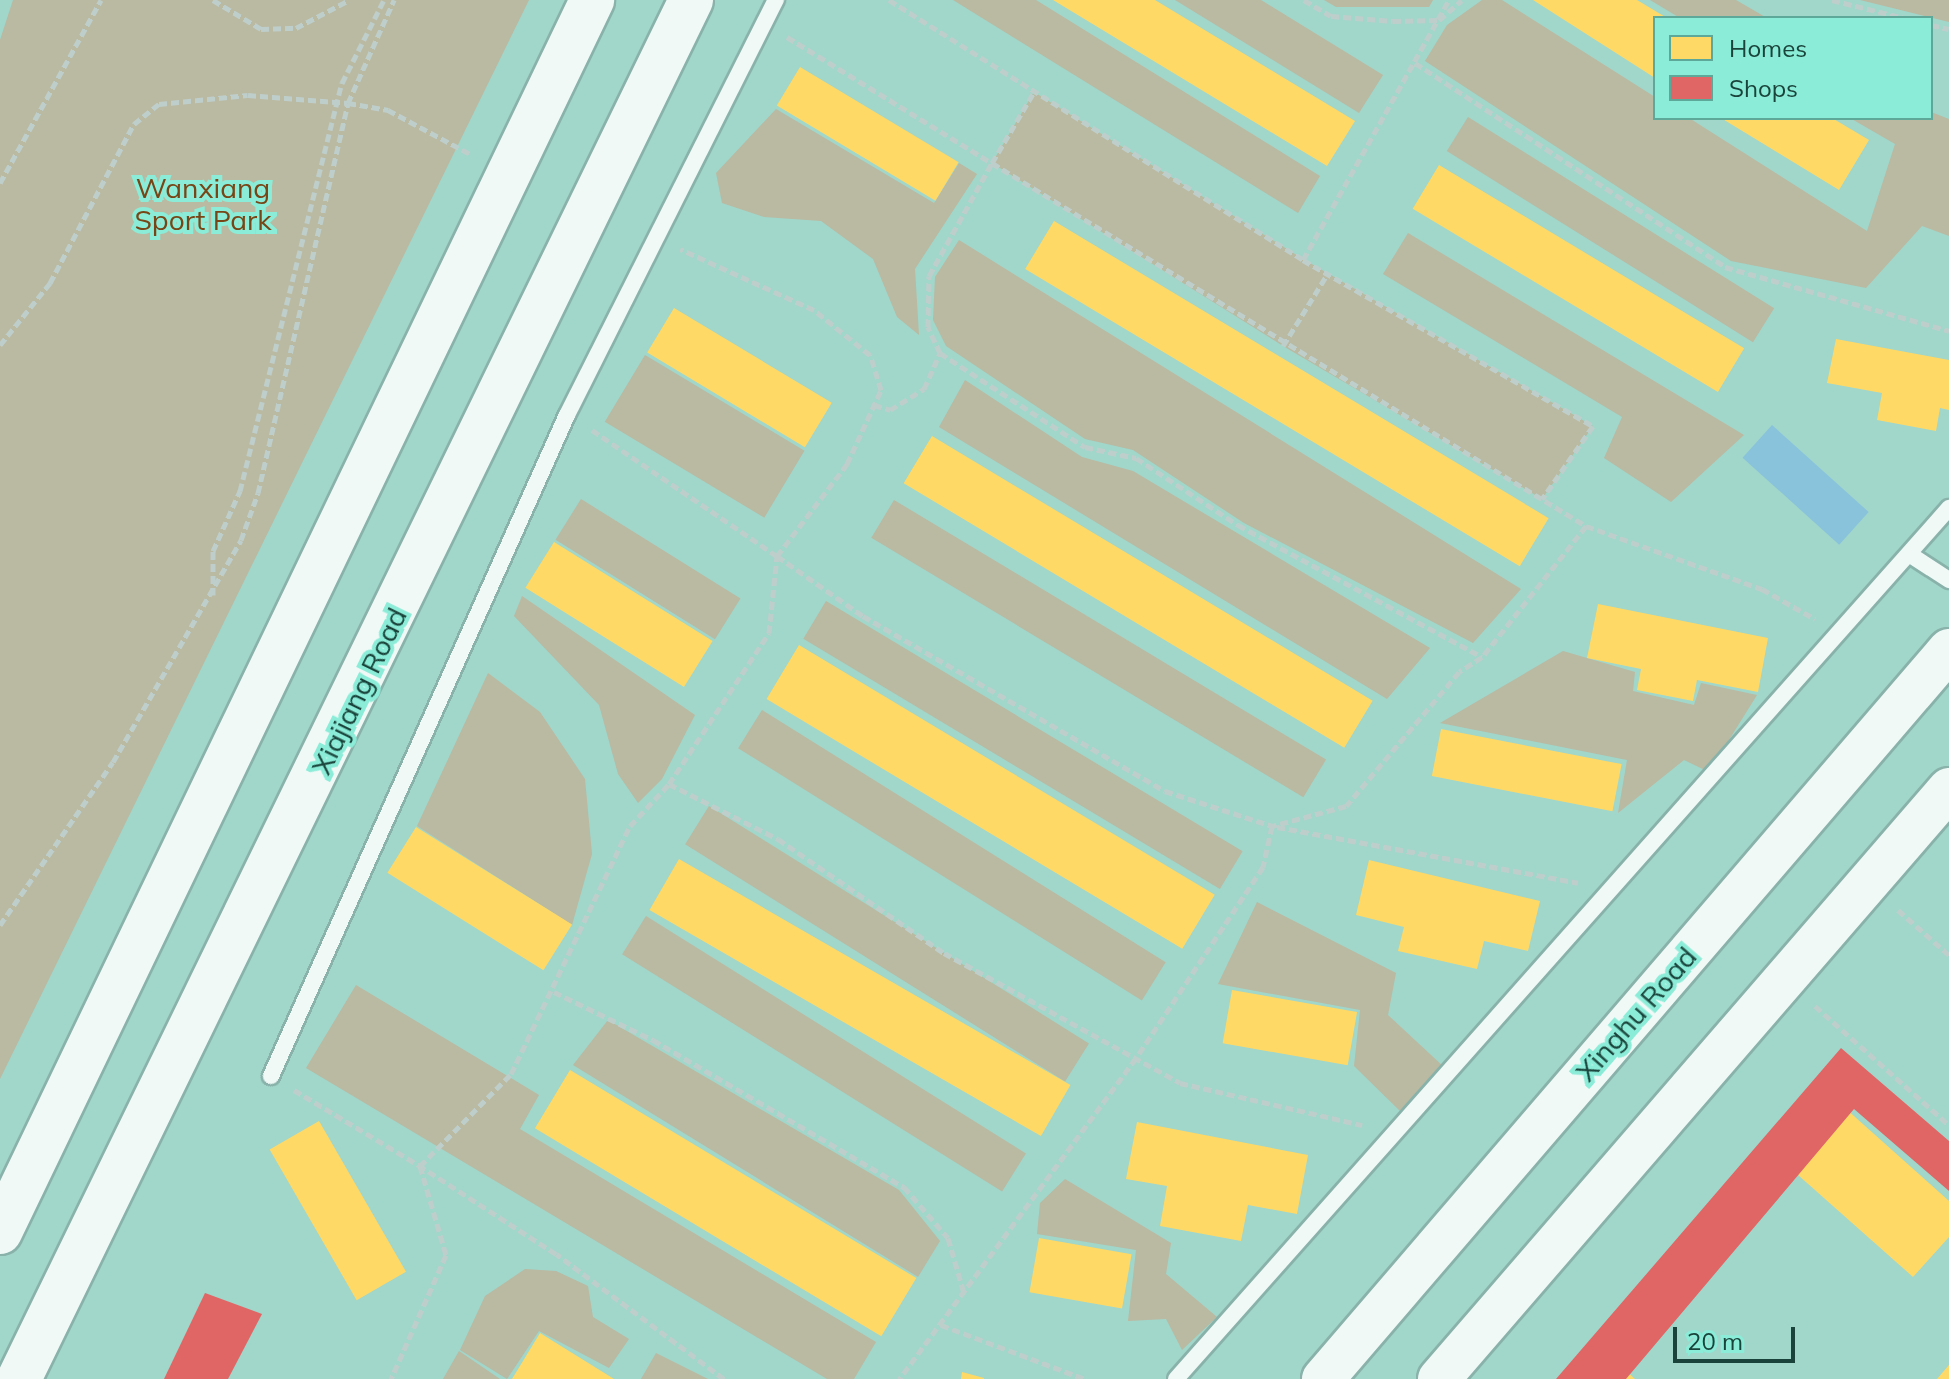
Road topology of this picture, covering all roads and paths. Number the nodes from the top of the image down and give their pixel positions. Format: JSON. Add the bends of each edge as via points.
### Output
{"nodes":[{"id":1,"x":101,"y":0,"type":"edge"},
{"id":2,"x":213,"y":0,"type":"edge"},
{"id":3,"x":349,"y":0,"type":"edge"},
{"id":4,"x":384,"y":0,"type":"edge"},
{"id":5,"x":394,"y":0,"type":"edge"},
{"id":6,"x":592,"y":0,"type":"edge"},
{"id":7,"x":691,"y":0,"type":"edge"},
{"id":8,"x":776,"y":0,"type":"edge"},
{"id":9,"x":889,"y":0,"type":"edge"},
{"id":10,"x":1304,"y":0,"type":"edge"},
{"id":11,"x":1449,"y":0,"type":"edge"},
{"id":12,"x":1462,"y":0,"type":"edge"},
{"id":13,"x":1832,"y":0,"type":"edge"},
{"id":14,"x":1896,"y":16,"type":"edge"},
{"id":15,"x":1439,"y":20,"type":"junction"},
{"id":16,"x":765,"y":23,"type":"junction"},
{"id":17,"x":1415,"y":63,"type":"junction"},
{"id":18,"x":1034,"y":92,"type":"junction"},
{"id":19,"x":348,"y":103,"type":"junction"},
{"id":20,"x":992,"y":163,"type":"junction"},
{"id":21,"x":508,"y":174,"type":"junction"},
{"id":22,"x":0,"y":183,"type":"edge"},
{"id":23,"x":657,"y":240,"type":"junction"},
{"id":24,"x":1303,"y":260,"type":"junction"},
{"id":25,"x":1328,"y":273,"type":"junction"},
{"id":26,"x":1949,"y":331,"type":"edge"},
{"id":27,"x":0,"y":345,"type":"edge"},
{"id":28,"x":1283,"y":346,"type":"junction"},
{"id":29,"x":940,"y":353,"type":"junction"},
{"id":30,"x":874,"y":405,"type":"junction"},
{"id":31,"x":567,"y":415,"type":"junction"},
{"id":32,"x":1542,"y":499,"type":"junction"},
{"id":33,"x":1949,"y":508,"type":"edge"},
{"id":34,"x":1586,"y":526,"type":"junction"},
{"id":35,"x":1909,"y":554,"type":"junction"},
{"id":36,"x":777,"y":556,"type":"junction"},
{"id":37,"x":1949,"y":580,"type":"edge"},
{"id":38,"x":213,"y":595,"type":"junction"},
{"id":39,"x":1841,"y":633,"type":"junction"},
{"id":40,"x":1949,"y":650,"type":"edge"},
{"id":41,"x":1482,"y":657,"type":"junction"},
{"id":42,"x":669,"y":784,"type":"junction"},
{"id":43,"x":1949,"y":789,"type":"edge"},
{"id":44,"x":1272,"y":826,"type":"junction"},
{"id":45,"x":1866,"y":885,"type":"junction"},
{"id":46,"x":1612,"y":889,"type":"junction"},
{"id":47,"x":0,"y":925,"type":"edge"},
{"id":48,"x":1949,"y":955,"type":"edge"},
{"id":49,"x":554,"y":992,"type":"junction"},
{"id":50,"x":1804,"y":996,"type":"dead end"},
{"id":51,"x":1136,"y":1058,"type":"junction"},
{"id":52,"x":271,"y":1076,"type":"joint"},
{"id":53,"x":1949,"y":1125,"type":"edge"},
{"id":54,"x":1393,"y":1132,"type":"junction"},
{"id":55,"x":420,"y":1166,"type":"junction"},
{"id":56,"x":0,"y":1232,"type":"edge"},
{"id":57,"x":964,"y":1294,"type":"junction"},
{"id":58,"x":941,"y":1325,"type":"junction"},
{"id":59,"x":19,"y":1379,"type":"edge"},
{"id":60,"x":391,"y":1379,"type":"edge"},
{"id":61,"x":724,"y":1379,"type":"edge"},
{"id":62,"x":899,"y":1379,"type":"edge"},
{"id":63,"x":1085,"y":1379,"type":"edge"},
{"id":64,"x":1176,"y":1379,"type":"edge"},
{"id":65,"x":1323,"y":1379,"type":"edge"},
{"id":66,"x":1439,"y":1379,"type":"edge"}],
"edges":[{"from":1,"to":22,"type":"path"},
{"from":2,"to":3,"type":"path","via":[[261,29],[296,28]]},
{"from":4,"to":38,"type":"path","bridge":true,"via":[[342,83],[240,491],[213,551]]},
{"from":5,"to":19,"type":"path"},
{"from":6,"to":21,"type":"main road"},
{"from":7,"to":59,"type":"main road","name":"Xiajiang Road"},
{"from":8,"to":16,"type":"lane"},
{"from":9,"to":18,"type":"path"},
{"from":10,"to":15,"type":"path","via":[[1331,16]]},
{"from":11,"to":15,"type":"path"},
{"from":12,"to":15,"type":"path"},
{"from":13,"to":14,"type":"path"},
{"from":15,"to":17,"type":"path"},
{"from":16,"to":20,"type":"path"},
{"from":16,"to":23,"type":"lane"},
{"from":17,"to":24,"type":"path"},
{"from":17,"to":26,"type":"path","via":[[1725,267]]},
{"from":18,"to":20,"type":"path"},
{"from":18,"to":24,"type":"path"},
{"from":19,"to":21,"type":"path","via":[[388,110]]},
{"from":19,"to":27,"type":"path","via":[[248,95],[159,104],[134,124],[50,283]]},
{"from":19,"to":38,"type":"path","via":[[258,493]]},
{"from":20,"to":28,"type":"path"},
{"from":20,"to":29,"type":"path","via":[[929,276],[928,327]]},
{"from":21,"to":56,"type":"main road"},
{"from":23,"to":30,"type":"path","via":[[814,310],[870,355],[881,390]]},
{"from":23,"to":31,"type":"lane"},
{"from":24,"to":25,"type":"path"},
{"from":25,"to":28,"type":"path"},
{"from":25,"to":32,"type":"path","via":[[1593,426]]},
{"from":28,"to":32,"type":"path"},
{"from":29,"to":30,"type":"path","via":[[924,389],[890,410]]},
{"from":29,"to":41,"type":"path","via":[[1085,447],[1136,458],[1238,525]]},
{"from":30,"to":36,"type":"path","via":[[847,464]]},
{"from":31,"to":36,"type":"path","via":[[657,468]]},
{"from":31,"to":52,"type":"lane"},
{"from":32,"to":34,"type":"path"},
{"from":33,"to":35,"type":"lane"},
{"from":34,"to":39,"type":"path","via":[[1762,589]]},
{"from":34,"to":41,"type":"path"},
{"from":35,"to":37,"type":"lane"},
{"from":35,"to":39,"type":"lane"},
{"from":36,"to":42,"type":"path","via":[[769,633]]},
{"from":36,"to":44,"type":"path","via":[[863,616],[1165,791]]},
{"from":38,"to":47,"type":"path","via":[[113,762]]},
{"from":39,"to":46,"type":"lane"},
{"from":40,"to":65,"type":"street","name":"Xinghu Road"},
{"from":41,"to":44,"type":"path","via":[[1459,672],[1346,806]]},
{"from":42,"to":49,"type":"path","via":[[630,826]]},
{"from":42,"to":51,"type":"path","via":[[778,839],[944,953]]},
{"from":43,"to":45,"type":"street"},
{"from":44,"to":46,"type":"path"},
{"from":44,"to":51,"type":"path","via":[[1263,867]]},
{"from":45,"to":48,"type":"path"},
{"from":45,"to":66,"type":"street"},
{"from":46,"to":54,"type":"lane"},
{"from":49,"to":55,"type":"path","via":[[511,1074]]},
{"from":49,"to":57,"type":"path","via":[[653,1040],[904,1187],[948,1238]]},
{"from":50,"to":53,"type":"path"},
{"from":51,"to":54,"type":"path","via":[[1180,1083]]},
{"from":51,"to":57,"type":"path"},
{"from":52,"to":55,"type":"path"},
{"from":54,"to":64,"type":"lane"},
{"from":55,"to":60,"type":"path","via":[[446,1255]]},
{"from":55,"to":61,"type":"path","via":[[556,1254]]},
{"from":57,"to":58,"type":"path"},
{"from":58,"to":62,"type":"path"},
{"from":58,"to":63,"type":"path"}]}
